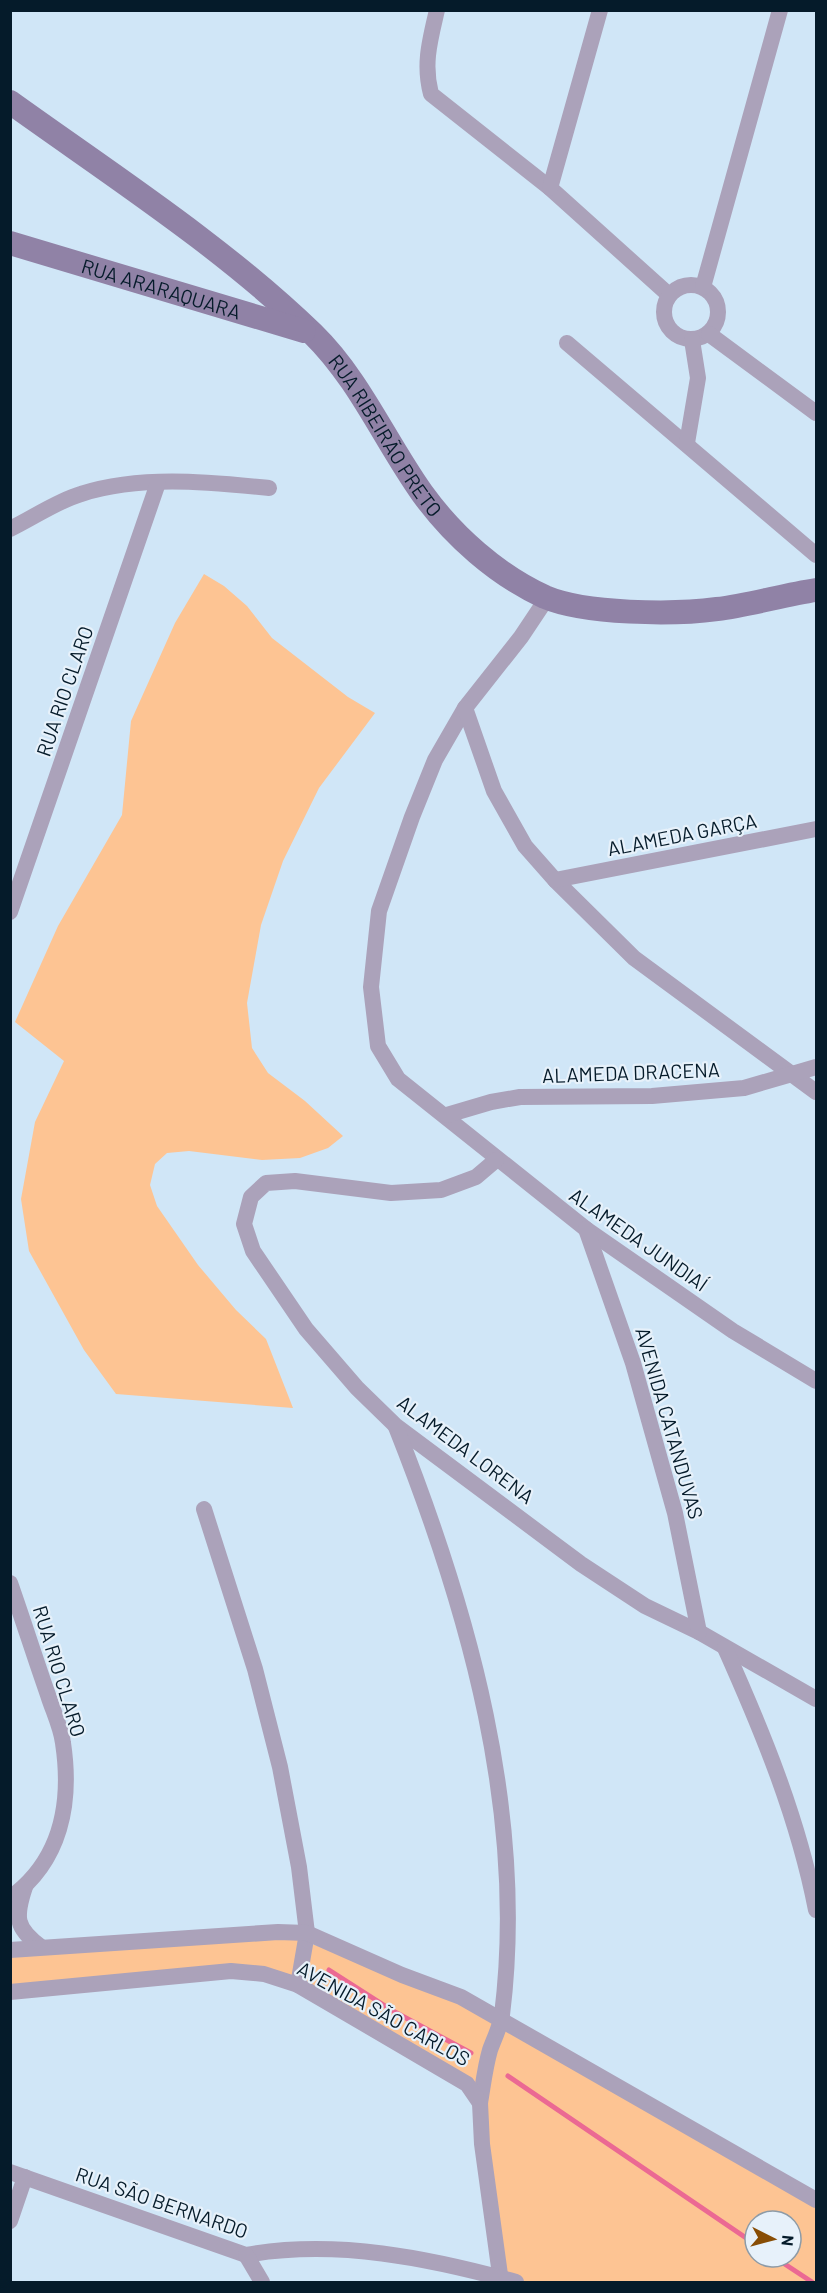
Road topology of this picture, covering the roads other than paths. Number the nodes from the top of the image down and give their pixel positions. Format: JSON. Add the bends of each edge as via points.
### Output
{"nodes":[{"id":1,"x":437,"y":10,"type":"edge"},
{"id":2,"x":600,"y":10,"type":"edge"},
{"id":3,"x":780,"y":10,"type":"edge"},
{"id":4,"x":10,"y":102,"type":"edge"},
{"id":5,"x":550,"y":188,"type":"junction"},
{"id":6,"x":10,"y":243,"type":"edge"},
{"id":7,"x":703,"y":287,"type":"junction"},
{"id":8,"x":669,"y":295,"type":"junction"},
{"id":9,"x":312,"y":333,"type":"junction"},
{"id":10,"x":709,"y":334,"type":"junction"},
{"id":11,"x":692,"y":340,"type":"junction"},
{"id":12,"x":567,"y":343,"type":"dead end"},
{"id":13,"x":816,"y":413,"type":"edge"},
{"id":14,"x":687,"y":443,"type":"junction"},
{"id":15,"x":158,"y":483,"type":"junction"},
{"id":16,"x":268,"y":488,"type":"dead end"},
{"id":17,"x":10,"y":529,"type":"edge"},
{"id":18,"x":816,"y":555,"type":"edge"},
{"id":19,"x":816,"y":590,"type":"edge"},
{"id":20,"x":547,"y":598,"type":"junction"},
{"id":21,"x":465,"y":708,"type":"junction"},
{"id":22,"x":816,"y":829,"type":"edge"},
{"id":23,"x":27,"y":863,"type":"junction"},
{"id":24,"x":10,"y":869,"type":"edge"},
{"id":25,"x":555,"y":880,"type":"junction"},
{"id":26,"x":10,"y":912,"type":"edge"},
{"id":27,"x":816,"y":1067,"type":"edge"},
{"id":28,"x":792,"y":1074,"type":"junction"},
{"id":29,"x":816,"y":1092,"type":"edge"},
{"id":30,"x":447,"y":1115,"type":"junction"},
{"id":31,"x":496,"y":1160,"type":"junction"},
{"id":32,"x":586,"y":1229,"type":"junction"},
{"id":33,"x":816,"y":1382,"type":"edge"},
{"id":34,"x":396,"y":1426,"type":"junction"},
{"id":35,"x":204,"y":1509,"type":"dead end"},
{"id":36,"x":10,"y":1583,"type":"edge"},
{"id":37,"x":699,"y":1632,"type":"junction"},
{"id":38,"x":725,"y":1648,"type":"junction"},
{"id":39,"x":816,"y":1699,"type":"edge"},
{"id":40,"x":26,"y":1887,"type":"junction"},
{"id":41,"x":10,"y":1898,"type":"edge"},
{"id":42,"x":816,"y":1910,"type":"edge"},
{"id":43,"x":307,"y":1933,"type":"junction"},
{"id":44,"x":41,"y":1947,"type":"junction"},
{"id":45,"x":10,"y":1950,"type":"edge"},
{"id":46,"x":298,"y":1984,"type":"junction"},
{"id":47,"x":10,"y":1992,"type":"edge"},
{"id":48,"x":502,"y":2018,"type":"junction"},
{"id":49,"x":480,"y":2103,"type":"junction"},
{"id":50,"x":18,"y":2175,"type":"edge"},
{"id":51,"x":816,"y":2200,"type":"edge"},
{"id":52,"x":10,"y":2221,"type":"edge"},
{"id":53,"x":246,"y":2255,"type":"junction"},
{"id":54,"x":506,"y":2281,"type":"edge"},
{"id":55,"x":262,"y":2283,"type":"edge"}],
"edges":[{"from":1,"to":5,"type":"street","via":[[427,56],[426,76],[431,94]]},
{"from":2,"to":5,"type":"street"},
{"from":3,"to":7,"type":"street"},
{"from":4,"to":9,"type":"main road","name":"RUA RIBEIRÃO PRETO","via":[[211,247]]},
{"from":5,"to":8,"type":"street"},
{"from":6,"to":9,"type":"main road","name":"RUA ARARAQUARA"},
{"from":7,"to":8,"type":"street","via":[[684,285]]},
{"from":7,"to":10,"type":"street","via":[[711,292],[719,309]]},
{"from":8,"to":11,"type":"street","via":[[664,312],[669,328],[683,339]]},
{"from":9,"to":20,"type":"main road","name":"RUA RIBEIRÃO PRETO","via":[[341,364],[422,494],[462,540],[506,575]]},
{"from":10,"to":11,"type":"street"},
{"from":10,"to":13,"type":"street"},
{"from":11,"to":14,"type":"street","via":[[698,378]]},
{"from":12,"to":14,"type":"street"},
{"from":14,"to":18,"type":"street"},
{"from":15,"to":16,"type":"street","via":[[205,482]]},
{"from":15,"to":17,"type":"street","via":[[79,494]]},
{"from":15,"to":23,"type":"street","name":"RUA RIO CLARO"},
{"from":19,"to":20,"type":"main road","name":"RUA RIBEIRÃO PRETO","via":[[717,609],[652,612],[597,609]]},
{"from":20,"to":21,"type":"street","name":"ALAMEDA JUNDIAÍ"},
{"from":21,"to":25,"type":"street","via":[[494,790],[525,846]]},
{"from":21,"to":30,"type":"street","name":"ALAMEDA JUNDIAÍ","via":[[435,760],[379,911],[370,987],[378,1046],[398,1079]]},
{"from":22,"to":25,"type":"street","name":"ALAMEDA GARÇA"},
{"from":23,"to":24,"type":"street"},
{"from":23,"to":26,"type":"street","name":"RUA RIO CLARO"},
{"from":25,"to":28,"type":"street","via":[[634,958]]},
{"from":27,"to":28,"type":"street","name":"ALAMEDA DRACENA"},
{"from":28,"to":29,"type":"street"},
{"from":28,"to":30,"type":"street","name":"ALAMEDA DRACENA","via":[[744,1088],[652,1096],[520,1097]]},
{"from":30,"to":31,"type":"street","name":"ALAMEDA JUNDIAÍ"},
{"from":31,"to":32,"type":"street","name":"ALAMEDA JUNDIAÍ"},
{"from":31,"to":34,"type":"street","name":"ALAMEDA LORENA","via":[[476,1177],[441,1190],[391,1192],[295,1181],[266,1183],[251,1197],[244,1224],[253,1251],[306,1329]]},
{"from":32,"to":33,"type":"street","name":"ALAMEDA JUNDIAÍ","via":[[733,1331]]},
{"from":32,"to":37,"type":"street","name":"AVENIDA CATANDUVAS","via":[[645,1404],[675,1513]]},
{"from":34,"to":37,"type":"street","name":"ALAMEDA LORENA","via":[[582,1564],[645,1606]]},
{"from":34,"to":48,"type":"street","via":[[431,1516],[478,1678],[492,1753],[506,1875]]},
{"from":35,"to":43,"type":"street","via":[[255,1669],[280,1767]]},
{"from":36,"to":40,"type":"street","name":"RUA RIO CLARO","via":[[63,1742],[62,1823],[48,1861]]},
{"from":37,"to":38,"type":"street","name":"ALAMEDA LORENA"},
{"from":38,"to":39,"type":"street","name":"ALAMEDA LORENA"},
{"from":38,"to":42,"type":"street","via":[[778,1772],[796,1825]]},
{"from":40,"to":41,"type":"street","name":"RUA RIO CLARO"},
{"from":40,"to":44,"type":"street","via":[[18,1907],[19,1923],[26,1936]]},
{"from":43,"to":44,"type":"street"},
{"from":43,"to":46,"type":"street"},
{"from":43,"to":48,"type":"street"},
{"from":44,"to":45,"type":"street"},
{"from":46,"to":47,"type":"street","name":"AVENIDA SÃO CARLOS","via":[[264,1974],[231,1971]]},
{"from":46,"to":49,"type":"street","name":"AVENIDA SÃO CARLOS","via":[[467,2084]]},
{"from":48,"to":49,"type":"street","via":[[490,2052]]},
{"from":48,"to":51,"type":"street"},
{"from":49,"to":54,"type":"street","via":[[482,2144]]},
{"from":50,"to":52,"type":"street"},
{"from":50,"to":53,"type":"street","name":"RUA SÃO BERNARDO"},
{"from":53,"to":54,"type":"street","name":"RUA SÃO BERNARDO","via":[[311,2248],[367,2251]]},
{"from":53,"to":55,"type":"street"}]}
